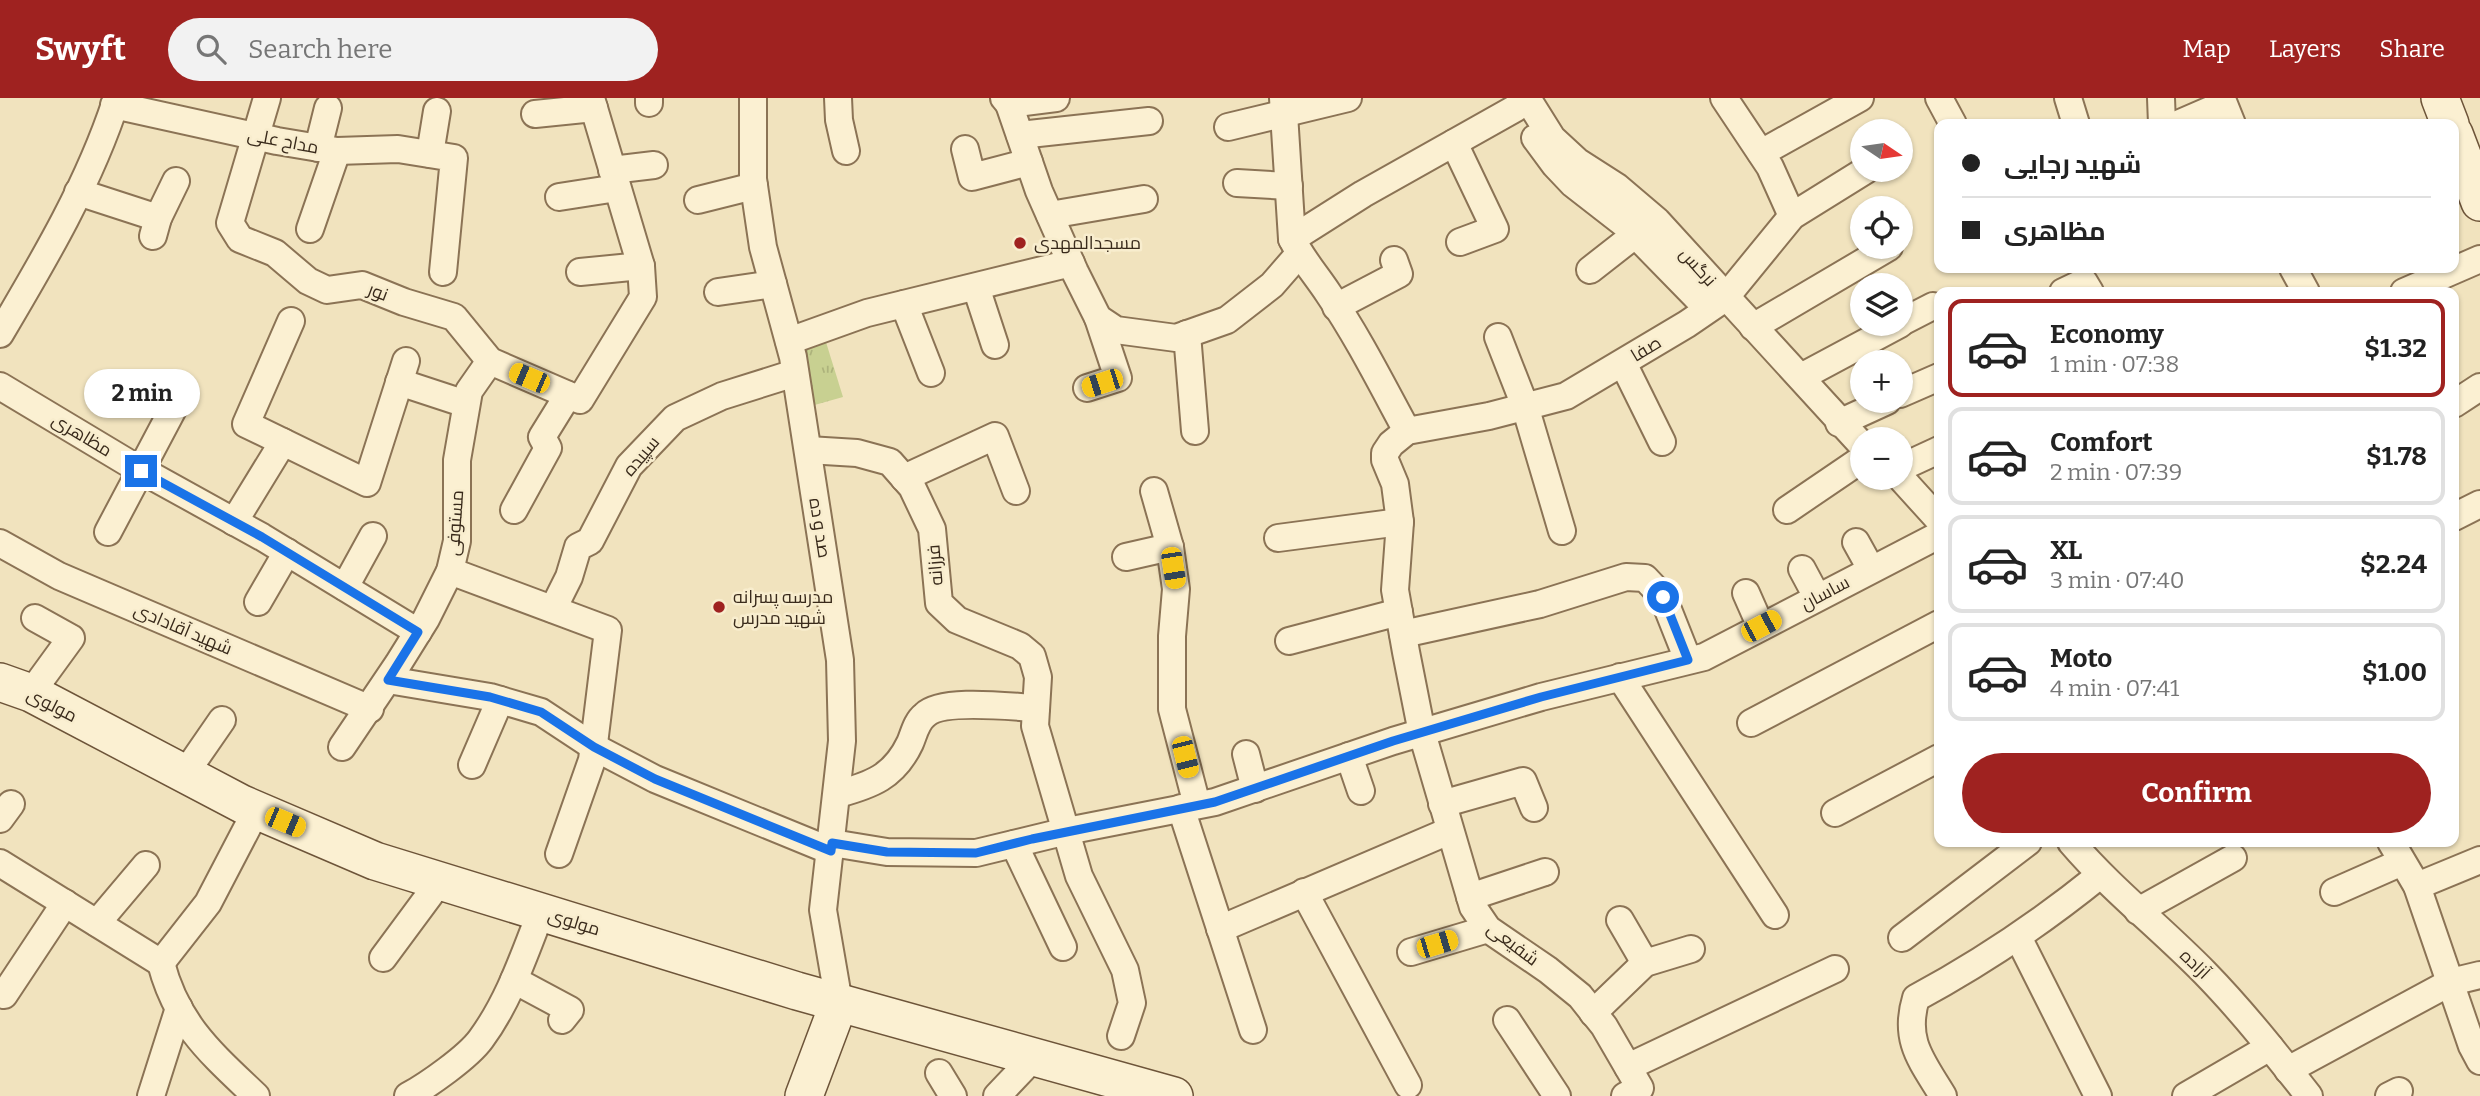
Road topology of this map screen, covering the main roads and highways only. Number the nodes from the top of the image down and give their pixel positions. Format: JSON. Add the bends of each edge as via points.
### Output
{"nodes":[{"id":1,"x":2440,"y":98,"type":"edge"},
{"id":2,"x":2448,"y":119,"type":"edge"},
{"id":3,"x":2459,"y":147,"type":"edge"},
{"id":4,"x":2480,"y":202,"type":"edge"},
{"id":5,"x":16,"y":688,"type":"edge"},
{"id":6,"x":839,"y":1003,"type":"junction"},
{"id":7,"x":803,"y":1096,"type":"edge"},
{"id":8,"x":1174,"y":1096,"type":"edge"}],
"edges":[{"from":1,"to":2,"type":"main road"},
{"from":3,"to":4,"type":"main road"},
{"from":5,"to":6,"type":"main road","name":"مولوی","via":[[257,811],[375,862]]},
{"from":6,"to":7,"type":"main road"},
{"from":6,"to":8,"type":"main road","name":"مولوی"}]}
